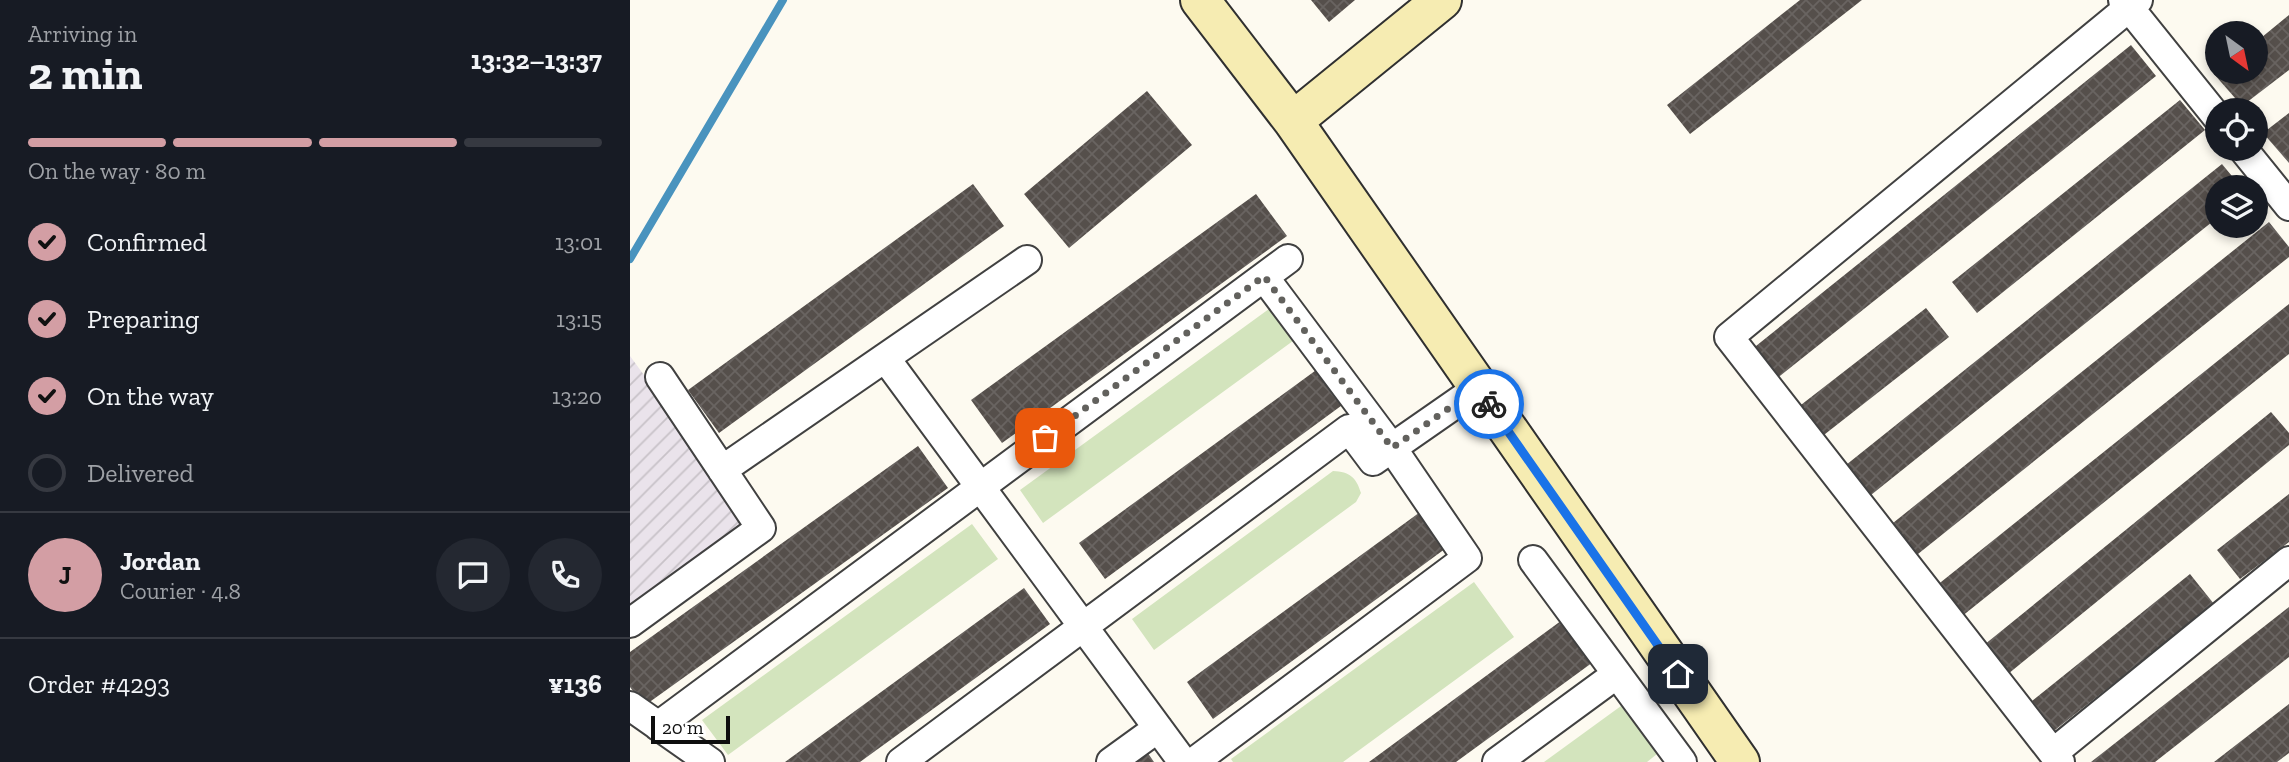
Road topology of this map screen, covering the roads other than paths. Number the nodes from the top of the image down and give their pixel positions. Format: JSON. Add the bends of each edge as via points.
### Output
{"nodes":[{"id":1,"x":1200,"y":0,"type":"edge"},
{"id":2,"x":1442,"y":0,"type":"edge"},
{"id":3,"x":2130,"y":2,"type":"edge"},
{"id":4,"x":2205,"y":101,"type":"edge"},
{"id":5,"x":1293,"y":121,"type":"junction"},
{"id":6,"x":2253,"y":161,"type":"edge"},
{"id":7,"x":2289,"y":206,"type":"edge"},
{"id":8,"x":1287,"y":259,"type":"dead end"},
{"id":9,"x":1027,"y":260,"type":"dead end"},
{"id":10,"x":1264,"y":276,"type":"junction"},
{"id":11,"x":886,"y":359,"type":"junction"},
{"id":12,"x":660,"y":377,"type":"dead end"},
{"id":13,"x":1478,"y":388,"type":"junction"},
{"id":14,"x":1392,"y":448,"type":"junction"},
{"id":15,"x":722,"y":470,"type":"junction"},
{"id":16,"x":980,"y":487,"type":"junction"},
{"id":17,"x":1533,"y":560,"type":"dead end"},
{"id":18,"x":2289,"y":561,"type":"edge"},
{"id":19,"x":630,"y":622,"type":"edge"},
{"id":20,"x":1082,"y":626,"type":"junction"},
{"id":21,"x":1617,"y":674,"type":"junction"},
{"id":22,"x":630,"y":706,"type":"edge"},
{"id":23,"x":658,"y":726,"type":"junction"},
{"id":24,"x":1158,"y":729,"type":"junction"},
{"id":25,"x":2056,"y":757,"type":"edge"},
{"id":26,"x":710,"y":762,"type":"edge"},
{"id":27,"x":901,"y":762,"type":"edge"},
{"id":28,"x":1111,"y":762,"type":"edge"},
{"id":29,"x":1183,"y":762,"type":"edge"},
{"id":30,"x":1194,"y":762,"type":"edge"},
{"id":31,"x":1497,"y":762,"type":"edge"},
{"id":32,"x":1682,"y":762,"type":"edge"},
{"id":33,"x":1740,"y":762,"type":"edge"}],
"edges":[{"from":1,"to":5,"type":"street"},
{"from":2,"to":5,"type":"street"},
{"from":3,"to":4,"type":"street"},
{"from":3,"to":25,"type":"street","via":[[1729,337]]},
{"from":5,"to":13,"type":"street"},
{"from":6,"to":7,"type":"street"},
{"from":8,"to":10,"type":"street"},
{"from":9,"to":11,"type":"street"},
{"from":10,"to":14,"type":"street"},
{"from":10,"to":16,"type":"street"},
{"from":11,"to":15,"type":"street"},
{"from":11,"to":16,"type":"street"},
{"from":12,"to":15,"type":"street"},
{"from":13,"to":14,"type":"street"},
{"from":13,"to":33,"type":"street"},
{"from":14,"to":20,"type":"street","via":[[1373,461],[1349,429]]},
{"from":14,"to":30,"type":"street","via":[[1467,558]]},
{"from":15,"to":19,"type":"street","via":[[761,528]]},
{"from":16,"to":20,"type":"street"},
{"from":16,"to":23,"type":"street"},
{"from":17,"to":21,"type":"street"},
{"from":18,"to":25,"type":"street"},
{"from":20,"to":24,"type":"street"},
{"from":20,"to":27,"type":"street"},
{"from":21,"to":31,"type":"street"},
{"from":21,"to":32,"type":"street"},
{"from":22,"to":23,"type":"street"},
{"from":23,"to":26,"type":"street"},
{"from":24,"to":28,"type":"street"},
{"from":24,"to":29,"type":"street"}]}
